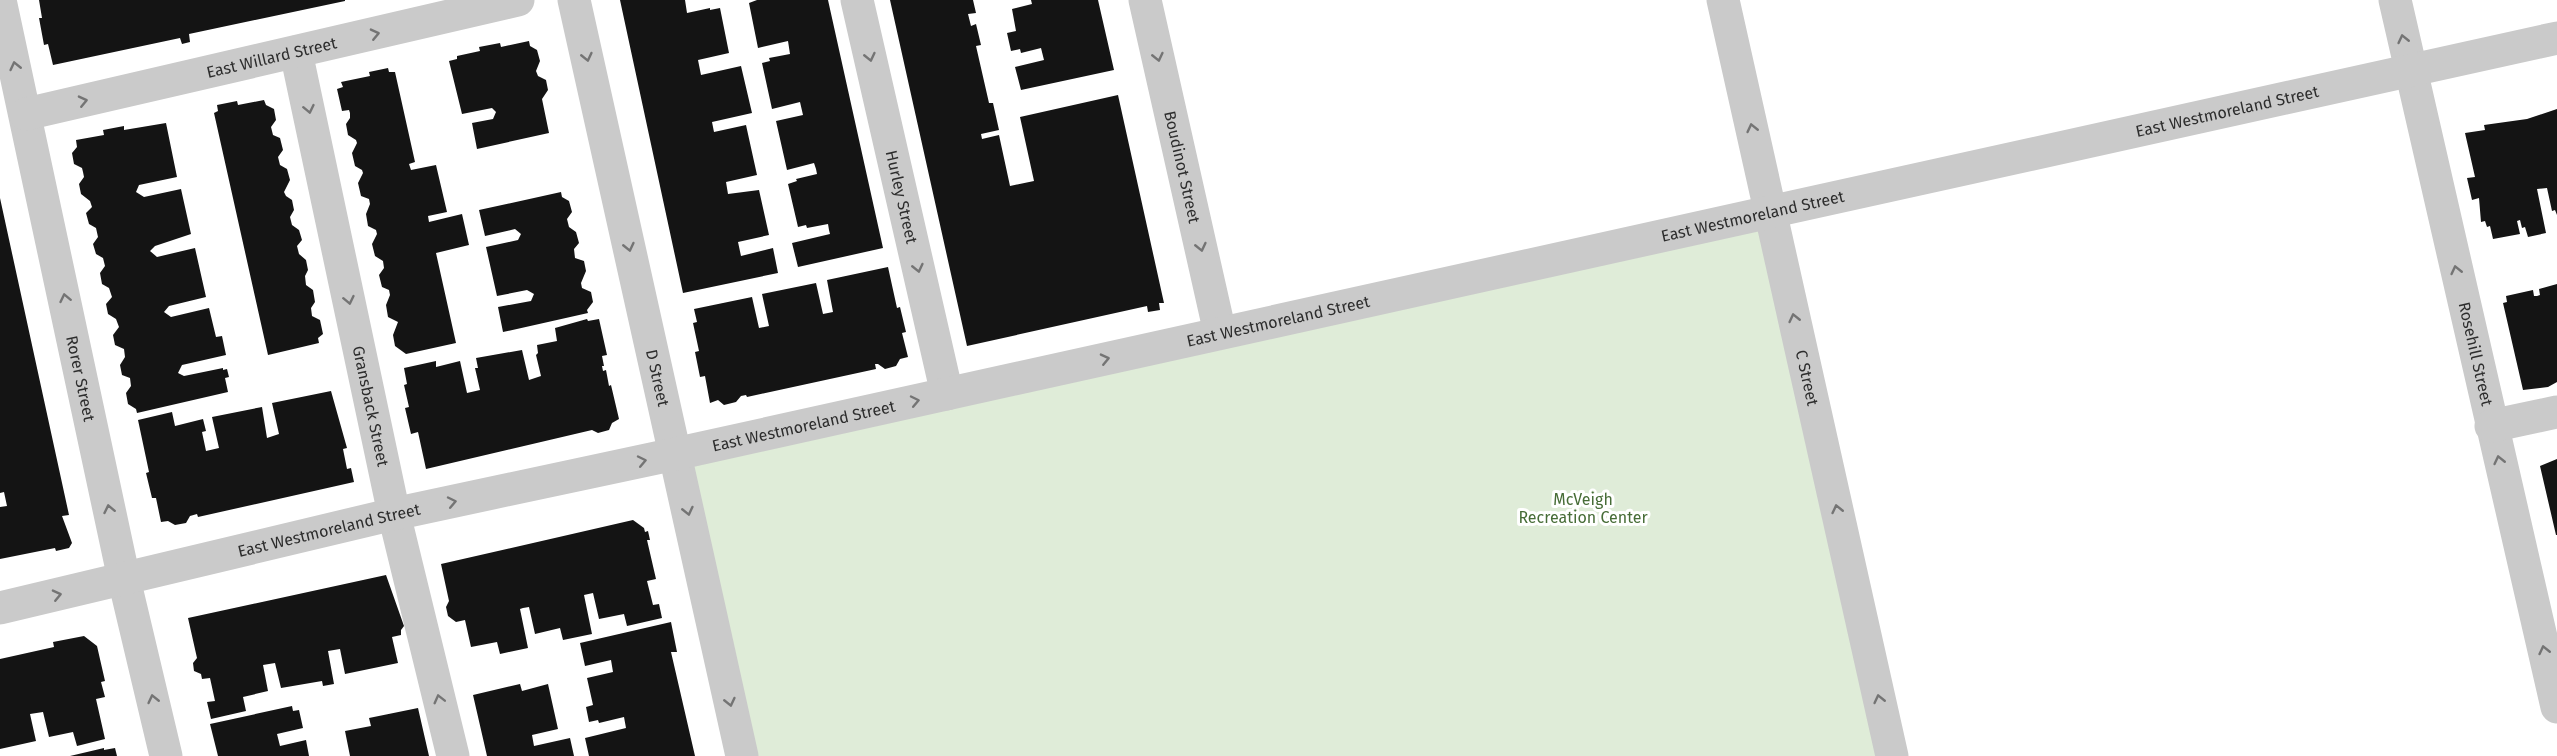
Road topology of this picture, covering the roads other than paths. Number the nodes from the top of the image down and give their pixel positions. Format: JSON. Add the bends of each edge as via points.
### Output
{"nodes":[{"id":1,"x":0,"y":0,"type":"edge"},
{"id":2,"x":518,"y":0,"type":"edge"},
{"id":3,"x":574,"y":0,"type":"edge"},
{"id":4,"x":858,"y":0,"type":"edge"},
{"id":5,"x":1145,"y":0,"type":"edge"},
{"id":6,"x":1723,"y":0,"type":"edge"},
{"id":7,"x":2395,"y":0,"type":"edge"},
{"id":8,"x":2557,"y":38,"type":"edge"},
{"id":9,"x":296,"y":52,"type":"junction"},
{"id":10,"x":2410,"y":71,"type":"junction"},
{"id":11,"x":26,"y":114,"type":"junction"},
{"id":12,"x":1771,"y":212,"type":"junction"},
{"id":13,"x":1220,"y":333,"type":"junction"},
{"id":14,"x":947,"y":394,"type":"junction"},
{"id":15,"x":2557,"y":412,"type":"edge"},
{"id":16,"x":2491,"y":426,"type":"junction"},
{"id":17,"x":675,"y":454,"type":"junction"},
{"id":18,"x":394,"y":514,"type":"junction"},
{"id":19,"x":124,"y":579,"type":"junction"},
{"id":20,"x":0,"y":608,"type":"edge"},
{"id":21,"x":2557,"y":707,"type":"edge"},
{"id":22,"x":166,"y":756,"type":"edge"},
{"id":23,"x":453,"y":756,"type":"edge"},
{"id":24,"x":742,"y":756,"type":"edge"},
{"id":25,"x":1892,"y":756,"type":"edge"}],
"edges":[{"from":11,"to":1,"type":"street","name":"Rorer Street","one_way":true},
{"from":9,"to":2,"type":"street","name":"East Willard Street","one_way":true},
{"from":3,"to":17,"type":"street","name":"D Street","one_way":true},
{"from":4,"to":14,"type":"street","name":"Hurley Street","one_way":true},
{"from":5,"to":13,"type":"street","name":"Boudinot Street","one_way":true},
{"from":12,"to":6,"type":"street","name":"C Street","one_way":true},
{"from":10,"to":7,"type":"street","name":"Rosehill Street","one_way":true},
{"from":8,"to":10,"type":"street","name":"East Westmoreland Street"},
{"from":11,"to":9,"type":"street","name":"East Willard Street","one_way":true},
{"from":9,"to":18,"type":"street","name":"Gransback Street","one_way":true},
{"from":10,"to":12,"type":"street","name":"East Westmoreland Street"},
{"from":16,"to":10,"type":"street","name":"Rosehill Street","one_way":true},
{"from":19,"to":11,"type":"street","name":"Rorer Street","one_way":true},
{"from":12,"to":13,"type":"street","name":"East Westmoreland Street"},
{"from":25,"to":12,"type":"street","name":"C Street","one_way":true},
{"from":14,"to":13,"type":"street","name":"East Westmoreland Street","one_way":true},
{"from":17,"to":14,"type":"street","name":"East Westmoreland Street","one_way":true},
{"from":15,"to":16,"type":"street"},
{"from":21,"to":16,"type":"street","name":"Rosehill Street","one_way":true},
{"from":18,"to":17,"type":"street","name":"East Westmoreland Street","one_way":true},
{"from":17,"to":24,"type":"street","name":"D Street","one_way":true},
{"from":18,"to":19,"type":"street","name":"East Westmoreland Street"},
{"from":23,"to":18,"type":"street","name":"Gransback Street","one_way":true},
{"from":20,"to":19,"type":"street","name":"East Westmoreland Street","one_way":true},
{"from":22,"to":19,"type":"street","name":"Rorer Street","one_way":true}]}
